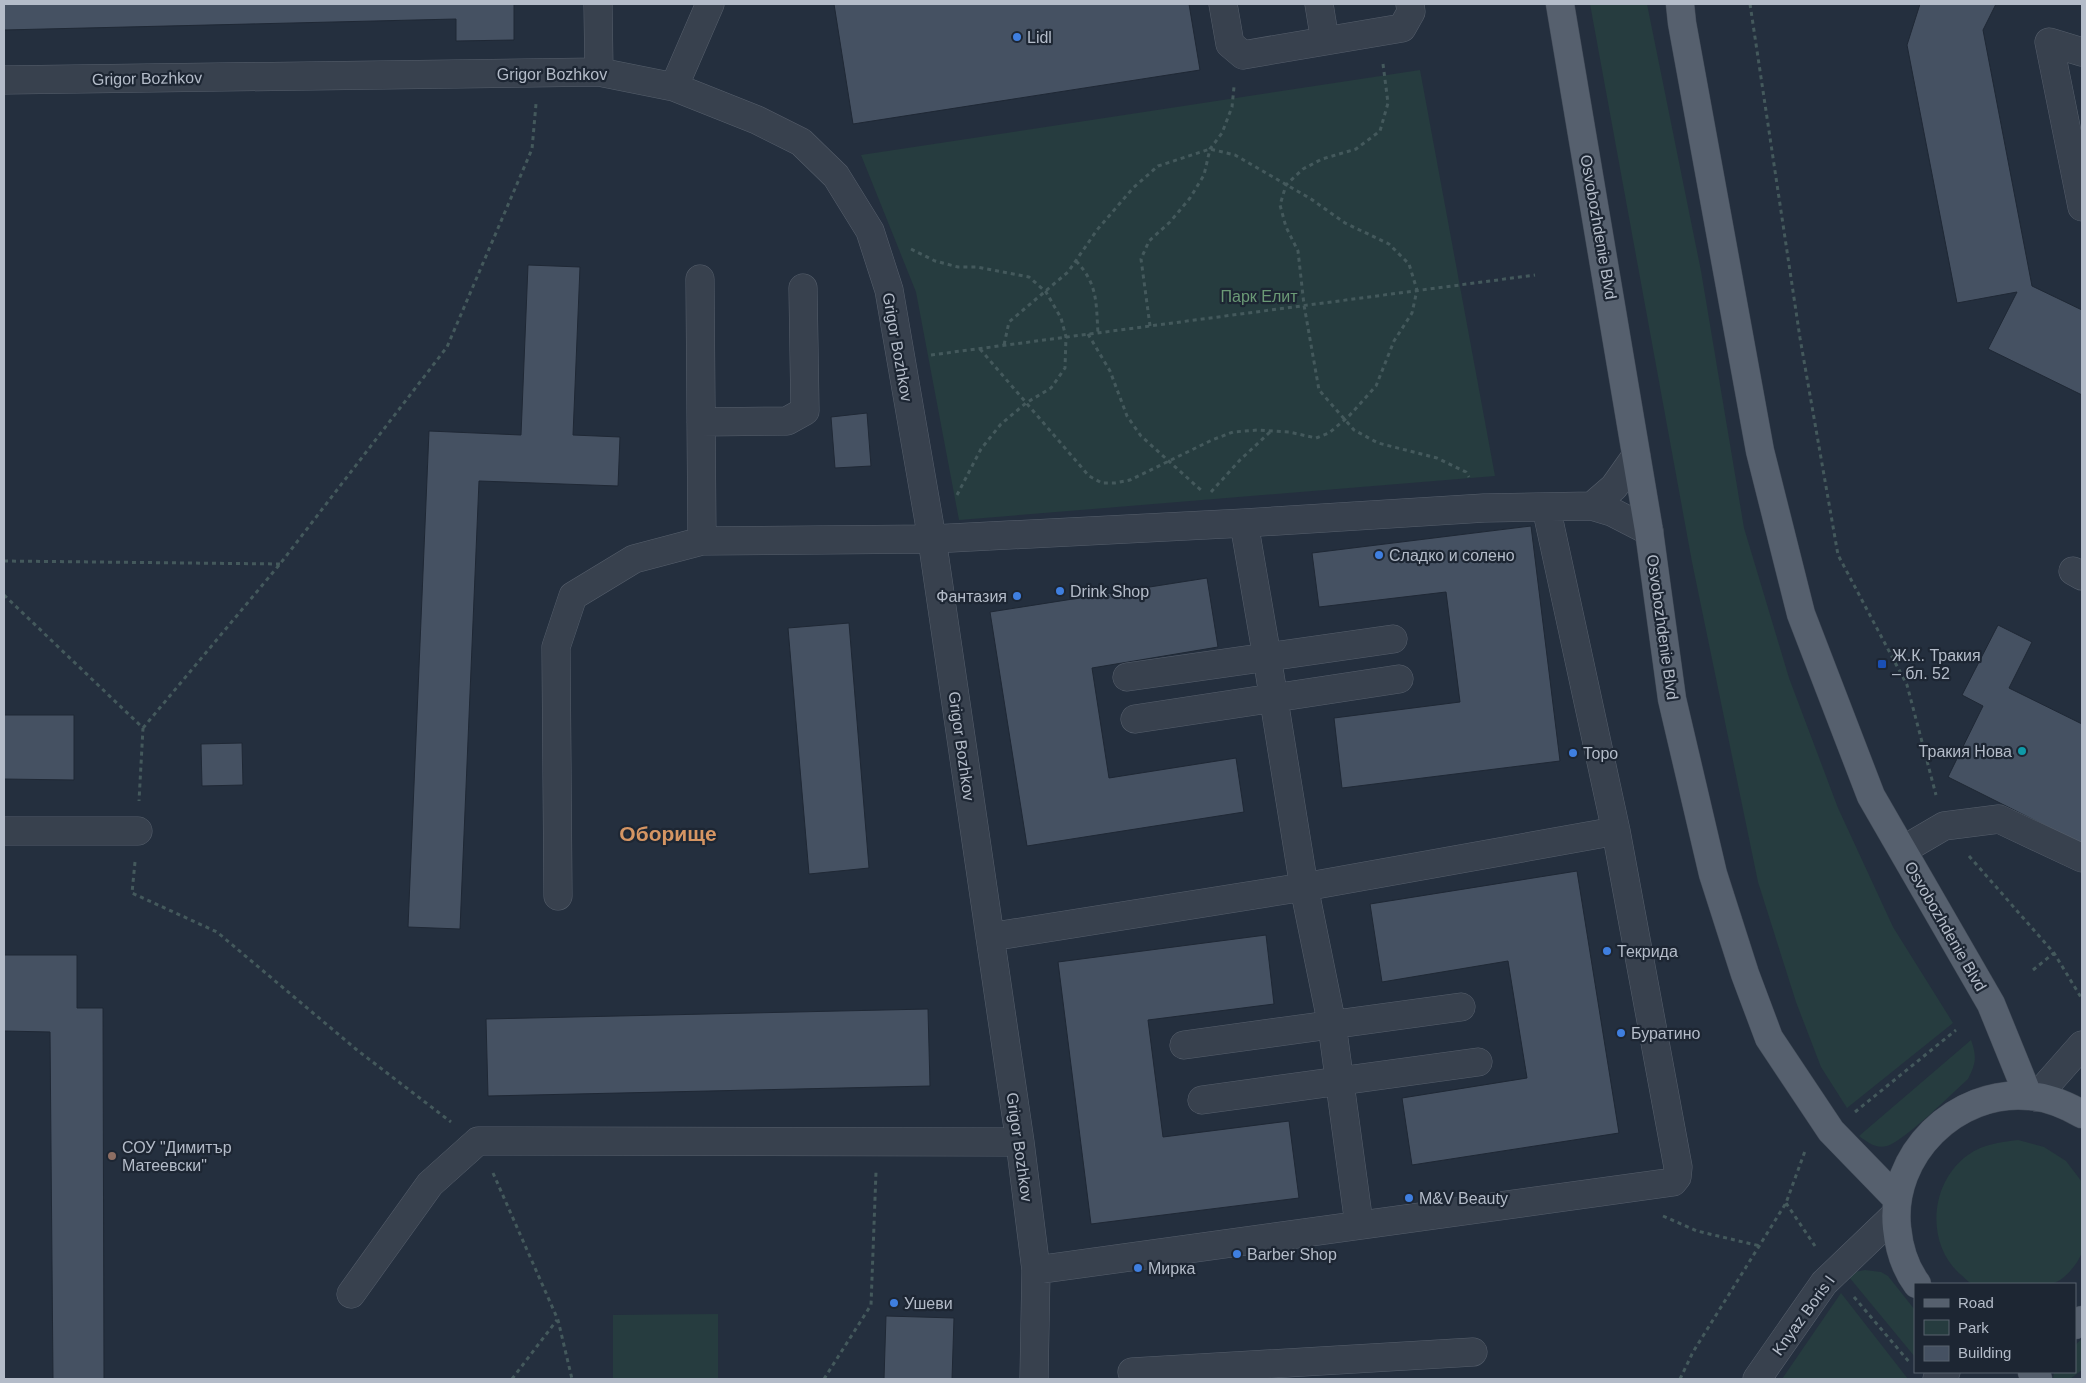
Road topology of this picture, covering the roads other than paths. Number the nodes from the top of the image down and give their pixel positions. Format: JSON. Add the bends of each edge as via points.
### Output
{"nodes":[{"id":1,"x":598,"y":4,"type":"edge"},
{"id":2,"x":710,"y":4,"type":"edge"},
{"id":3,"x":1223,"y":4,"type":"edge"},
{"id":4,"x":1319,"y":4,"type":"edge"},
{"id":5,"x":1410,"y":4,"type":"edge"},
{"id":6,"x":1560,"y":4,"type":"edge"},
{"id":7,"x":1680,"y":4,"type":"edge"},
{"id":8,"x":1325,"y":40,"type":"junction"},
{"id":9,"x":2082,"y":52,"type":"edge"},
{"id":10,"x":600,"y":72,"type":"junction"},
{"id":11,"x":4,"y":80,"type":"edge"},
{"id":12,"x":674,"y":87,"type":"junction"},
{"id":13,"x":2076,"y":145,"type":"edge"},
{"id":14,"x":2082,"y":207,"type":"edge"},
{"id":15,"x":700,"y":279,"type":"dead end"},
{"id":16,"x":803,"y":288,"type":"dead end"},
{"id":17,"x":701,"y":422,"type":"junction"},
{"id":18,"x":1636,"y":456,"type":"junction"},
{"id":19,"x":1592,"y":506,"type":"junction"},
{"id":20,"x":1546,"y":507,"type":"junction"},
{"id":21,"x":1244,"y":523,"type":"junction"},
{"id":22,"x":1649,"y":531,"type":"junction"},
{"id":23,"x":932,"y":539,"type":"junction"},
{"id":24,"x":702,"y":541,"type":"junction"},
{"id":25,"x":1393,"y":639,"type":"dead end"},
{"id":26,"x":1267,"y":657,"type":"junction"},
{"id":27,"x":1127,"y":676,"type":"dead end"},
{"id":28,"x":1399,"y":680,"type":"dead end"},
{"id":29,"x":1274,"y":698,"type":"junction"},
{"id":30,"x":1135,"y":719,"type":"dead end"},
{"id":31,"x":4,"y":831,"type":"edge"},
{"id":32,"x":138,"y":831,"type":"road end"},
{"id":33,"x":1616,"y":831,"type":"junction"},
{"id":34,"x":1903,"y":850,"type":"junction"},
{"id":35,"x":2082,"y":858,"type":"edge"},
{"id":36,"x":1304,"y":887,"type":"junction"},
{"id":37,"x":558,"y":896,"type":"dead end"},
{"id":38,"x":990,"y":937,"type":"junction"},
{"id":39,"x":1460,"y":1007,"type":"dead end"},
{"id":40,"x":1332,"y":1025,"type":"junction"},
{"id":41,"x":2082,"y":1045,"type":"edge"},
{"id":42,"x":1184,"y":1046,"type":"dead end"},
{"id":43,"x":1478,"y":1062,"type":"dead end"},
{"id":44,"x":1340,"y":1081,"type":"junction"},
{"id":45,"x":2032,"y":1096,"type":"junction"},
{"id":46,"x":1202,"y":1100,"type":"dead end"},
{"id":47,"x":2082,"y":1114,"type":"edge"},
{"id":48,"x":1020,"y":1142,"type":"junction"},
{"id":49,"x":1896,"y":1206,"type":"junction"},
{"id":50,"x":1359,"y":1224,"type":"junction"},
{"id":51,"x":1036,"y":1270,"type":"junction"},
{"id":52,"x":1916,"y":1283,"type":"edge"},
{"id":53,"x":350,"y":1294,"type":"dead end"},
{"id":54,"x":1473,"y":1352,"type":"dead end"},
{"id":55,"x":1299,"y":1371,"type":"edge"},
{"id":56,"x":1132,"y":1372,"type":"dead end"},
{"id":57,"x":1034,"y":1379,"type":"edge"},
{"id":58,"x":1757,"y":1379,"type":"edge"}],
"edges":[{"from":1,"to":10,"type":"street"},
{"from":2,"to":12,"type":"street"},
{"from":3,"to":8,"type":"street","via":[[1230,44],[1243,55]]},
{"from":4,"to":8,"type":"street"},
{"from":5,"to":8,"type":"street","via":[[1411,12],[1402,28]]},
{"from":6,"to":18,"type":"main road","name":"Osvobozhdenie Blvd"},
{"from":7,"to":34,"type":"main road","name":"Osvobozhdenie Blvd","via":[[1760,451],[1802,614],[1872,796]]},
{"from":9,"to":13,"type":"street","via":[[2049,42]]},
{"from":10,"to":11,"type":"street","name":"Grigor Bozhkov"},
{"from":10,"to":12,"type":"street","name":"Grigor Bozhkov"},
{"from":12,"to":23,"type":"street","name":"Grigor Bozhkov","via":[[757,120],[801,142],[836,176],[868,229],[889,290]]},
{"from":13,"to":14,"type":"street"},
{"from":15,"to":17,"type":"street"},
{"from":16,"to":17,"type":"street","via":[[805,411],[787,421]]},
{"from":17,"to":24,"type":"street"},
{"from":18,"to":19,"type":"street","via":[[1614,487]]},
{"from":18,"to":22,"type":"main road","name":"Osvobozhdenie Blvd"},
{"from":19,"to":20,"type":"street"},
{"from":19,"to":22,"type":"street","via":[[1612,512]]},
{"from":20,"to":21,"type":"street"},
{"from":20,"to":33,"type":"street"},
{"from":21,"to":23,"type":"street"},
{"from":21,"to":26,"type":"street"},
{"from":22,"to":49,"type":"main road","name":"Osvobozhdenie Blvd","via":[[1672,699],[1713,874],[1748,983],[1769,1038],[1831,1132]]},
{"from":23,"to":24,"type":"street"},
{"from":23,"to":38,"type":"street","name":"Grigor Bozhkov"},
{"from":24,"to":37,"type":"street","via":[[634,559],[574,596],[556,647]]},
{"from":25,"to":26,"type":"street"},
{"from":26,"to":27,"type":"street"},
{"from":26,"to":29,"type":"street"},
{"from":28,"to":29,"type":"street"},
{"from":29,"to":30,"type":"street"},
{"from":29,"to":36,"type":"street"},
{"from":31,"to":32,"type":"street"},
{"from":33,"to":36,"type":"street"},
{"from":33,"to":50,"type":"street","via":[[1678,1166],[1677,1177],[1673,1182]]},
{"from":34,"to":35,"type":"street","via":[[1944,826],[1998,819]]},
{"from":34,"to":45,"type":"main road","name":"Osvobozhdenie Blvd","via":[[1991,1004]]},
{"from":36,"to":38,"type":"street"},
{"from":36,"to":40,"type":"street"},
{"from":38,"to":48,"type":"street","name":"Grigor Bozhkov"},
{"from":39,"to":40,"type":"street"},
{"from":40,"to":42,"type":"street"},
{"from":40,"to":44,"type":"street"},
{"from":41,"to":45,"type":"street"},
{"from":43,"to":44,"type":"street"},
{"from":44,"to":46,"type":"street"},
{"from":44,"to":50,"type":"street"},
{"from":45,"to":47,"type":"main road","via":[[2065,1104]]},
{"from":45,"to":49,"type":"main road","via":[[1991,1098],[1957,1111],[1928,1134],[1908,1164]]},
{"from":48,"to":51,"type":"street","name":"Grigor Bozhkov"},
{"from":48,"to":53,"type":"street","via":[[478,1141],[430,1184]]},
{"from":49,"to":52,"type":"main road","via":[[1899,1247]]},
{"from":49,"to":58,"type":"street","name":"Knyaz Boris I","via":[[1824,1283]]},
{"from":50,"to":51,"type":"street"},
{"from":51,"to":57,"type":"street","name":"Grigor Bozhkov"},
{"from":54,"to":55,"type":"street"},
{"from":55,"to":56,"type":"street"}]}
